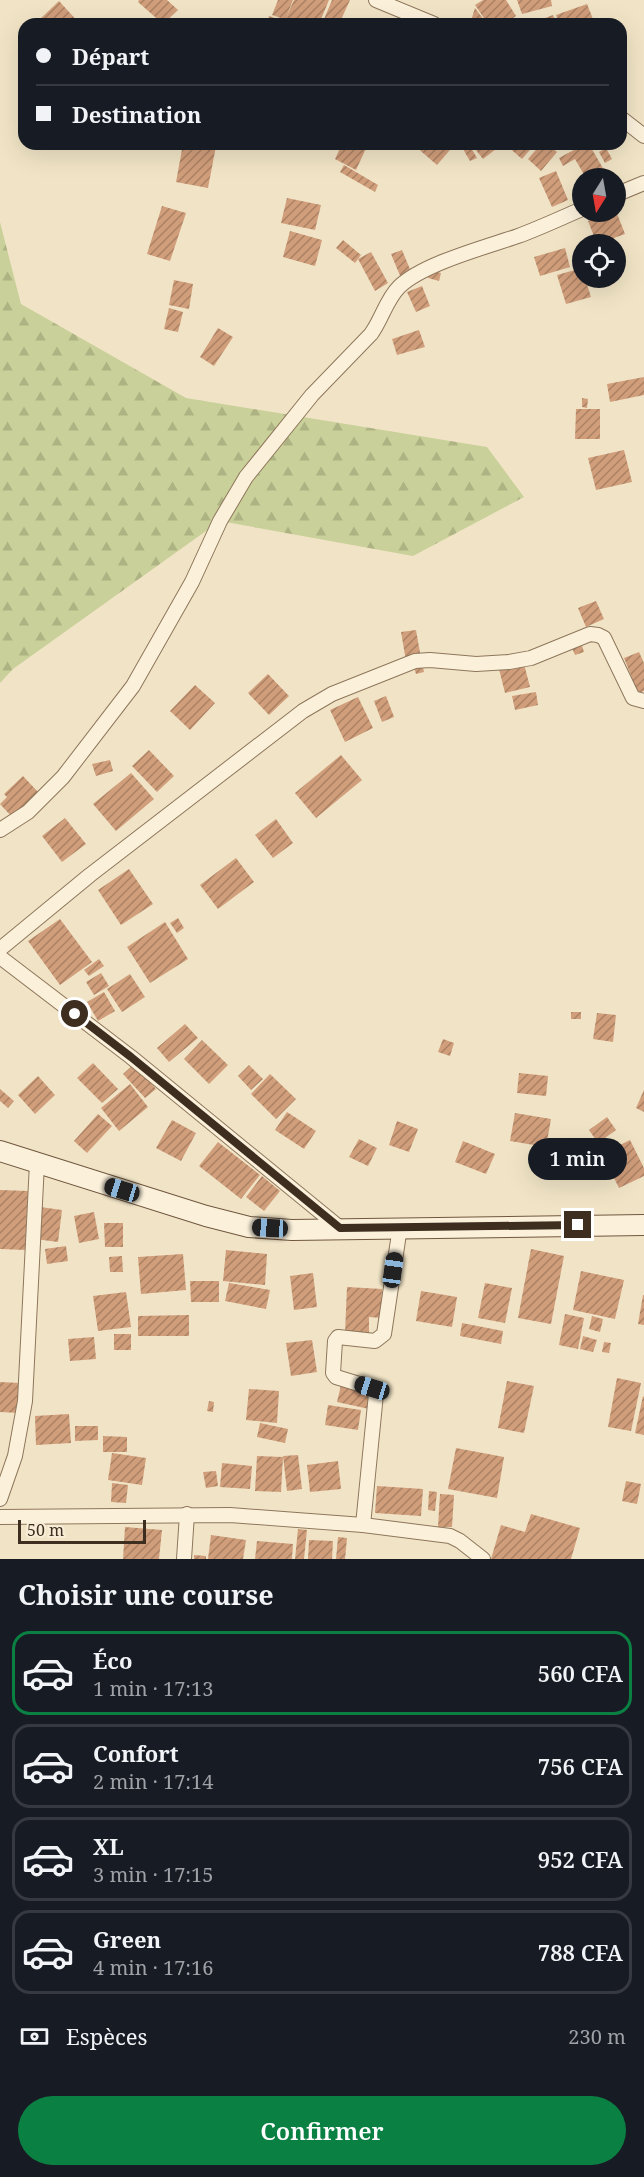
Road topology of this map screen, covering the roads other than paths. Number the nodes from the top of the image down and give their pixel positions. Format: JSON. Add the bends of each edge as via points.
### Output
{"nodes":[{"id":1,"x":381,"y":1,"type":"edge"},
{"id":2,"x":420,"y":18,"type":"edge"},
{"id":3,"x":627,"y":123,"type":"edge"},
{"id":4,"x":644,"y":136,"type":"edge"},
{"id":5,"x":644,"y":183,"type":"edge"},
{"id":6,"x":626,"y":190,"type":"edge"},
{"id":7,"x":572,"y":213,"type":"edge"},
{"id":8,"x":644,"y":700,"type":"edge"},
{"id":9,"x":0,"y":830,"type":"edge"},
{"id":10,"x":0,"y":949,"type":"edge"},
{"id":11,"x":0,"y":957,"type":"edge"},
{"id":12,"x":0,"y":1151,"type":"edge"},
{"id":13,"x":37,"y":1163,"type":"junction"},
{"id":14,"x":644,"y":1225,"type":"edge"},
{"id":15,"x":400,"y":1227,"type":"junction"},
{"id":16,"x":340,"y":1228,"type":"junction"},
{"id":17,"x":0,"y":1499,"type":"edge"},
{"id":18,"x":187,"y":1514,"type":"junction"},
{"id":19,"x":0,"y":1517,"type":"edge"},
{"id":20,"x":363,"y":1526,"type":"junction"},
{"id":21,"x":184,"y":1559,"type":"edge"},
{"id":22,"x":483,"y":1559,"type":"edge"}],
"edges":[{"from":1,"to":2,"type":"street"},
{"from":3,"to":4,"type":"street"},
{"from":5,"to":6,"type":"street"},
{"from":7,"to":9,"type":"street","via":[[426,269],[400,286],[386,303],[371,334],[312,395],[246,477],[133,686],[63,777],[28,812]]},
{"from":8,"to":10,"type":"street","via":[[633,698],[604,638],[598,635],[590,634],[531,658],[509,662],[430,660],[402,664],[303,711]]},
{"from":11,"to":16,"type":"street","via":[[131,1057]]},
{"from":12,"to":13,"type":"street"},
{"from":13,"to":16,"type":"street","via":[[249,1227]]},
{"from":13,"to":17,"type":"street","via":[[25,1401],[15,1456]]},
{"from":14,"to":15,"type":"street"},
{"from":15,"to":16,"type":"street"},
{"from":15,"to":20,"type":"street","via":[[384,1334],[375,1341],[335,1341],[336,1377],[372,1388],[376,1394]]},
{"from":18,"to":19,"type":"street"},
{"from":18,"to":20,"type":"street"},
{"from":18,"to":21,"type":"street"},
{"from":20,"to":22,"type":"street","via":[[450,1536]]}]}
